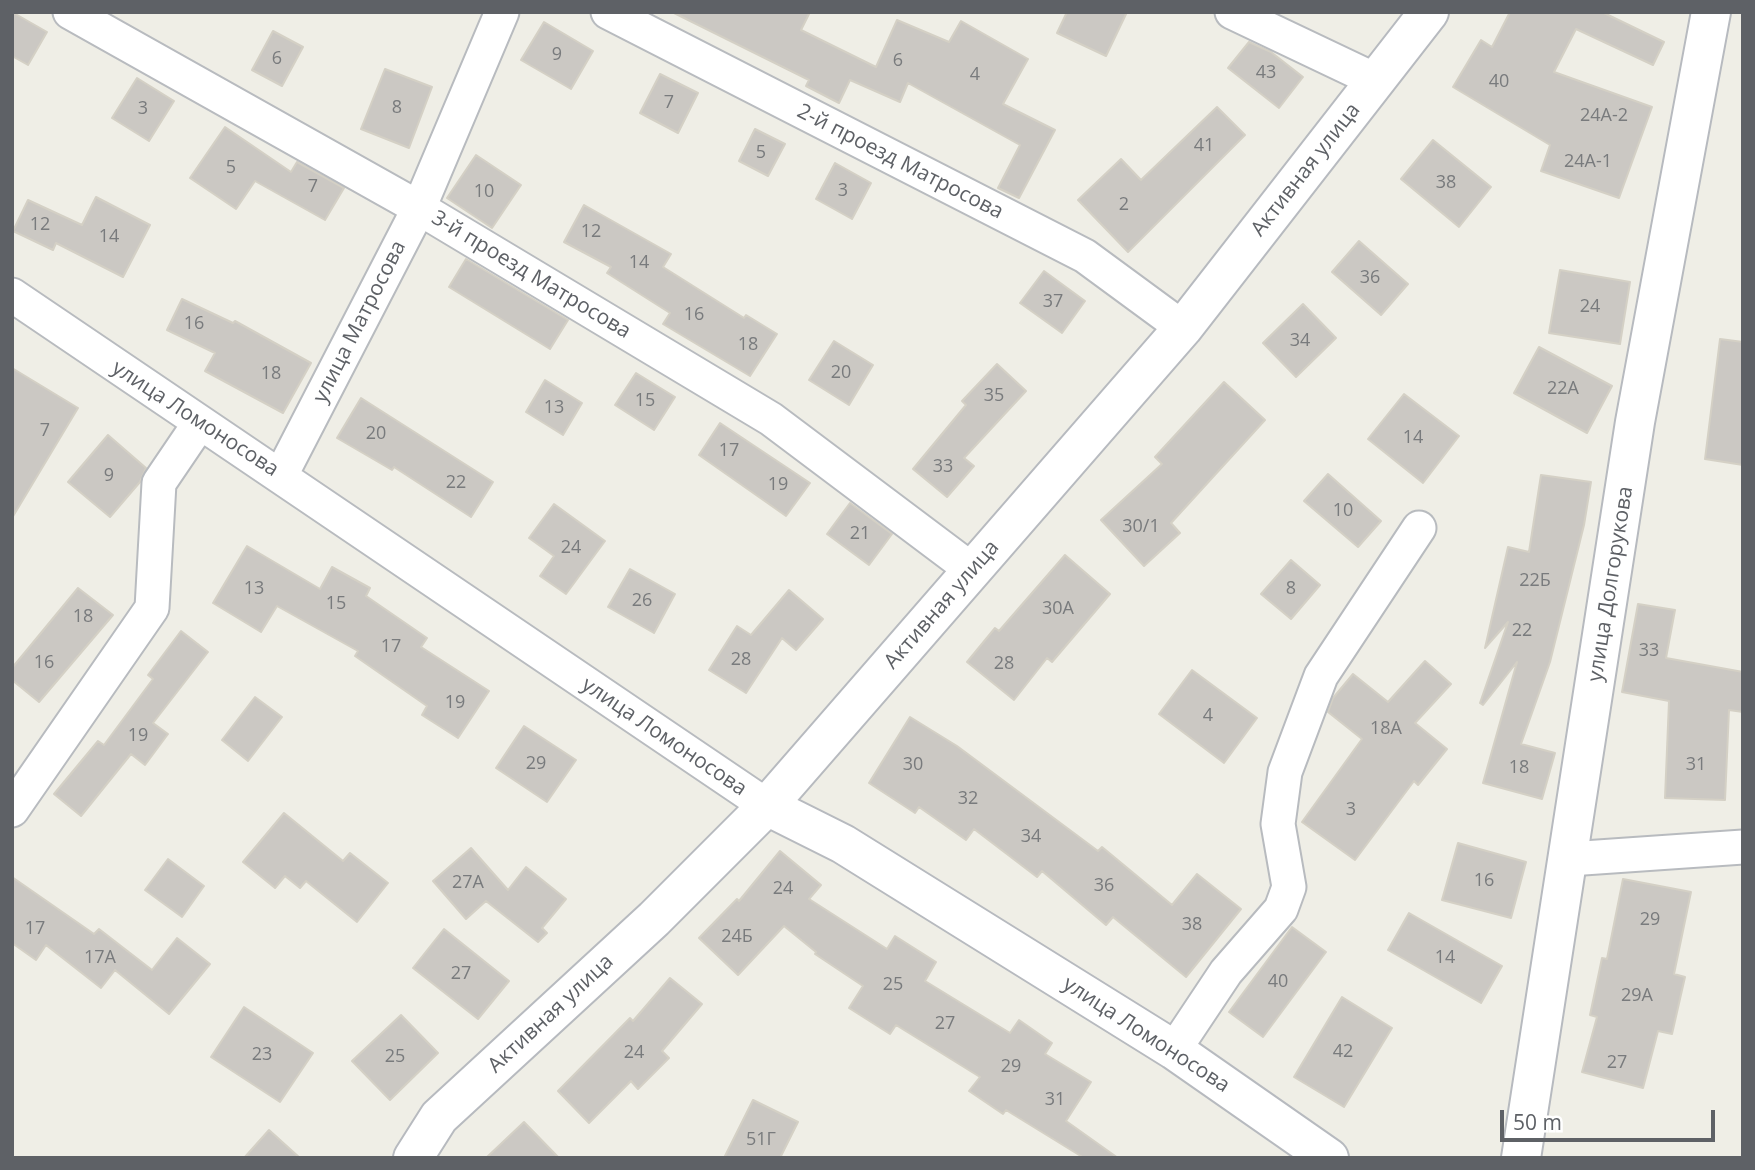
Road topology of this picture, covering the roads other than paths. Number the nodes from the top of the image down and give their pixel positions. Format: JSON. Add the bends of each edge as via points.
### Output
{"nodes":[{"id":1,"x":70,"y":12,"type":"edge"},
{"id":2,"x":502,"y":12,"type":"edge"},
{"id":3,"x":608,"y":12,"type":"edge"},
{"id":4,"x":1233,"y":12,"type":"edge"},
{"id":5,"x":1429,"y":12,"type":"edge"},
{"id":6,"x":1711,"y":12,"type":"edge"},
{"id":7,"x":1377,"y":81,"type":"junction"},
{"id":8,"x":419,"y":208,"type":"junction"},
{"id":9,"x":12,"y":295,"type":"edge"},
{"id":10,"x":1182,"y":328,"type":"junction"},
{"id":11,"x":199,"y":424,"type":"junction"},
{"id":12,"x":281,"y":475,"type":"junction"},
{"id":13,"x":1419,"y":528,"type":"dead end"},
{"id":14,"x":972,"y":570,"type":"junction"},
{"id":15,"x":16,"y":797,"type":"edge"},
{"id":16,"x":766,"y":806,"type":"junction"},
{"id":17,"x":1743,"y":847,"type":"edge"},
{"id":18,"x":1569,"y":859,"type":"junction"},
{"id":19,"x":1174,"y":1050,"type":"junction"},
{"id":20,"x":413,"y":1158,"type":"edge"},
{"id":21,"x":1329,"y":1158,"type":"edge"},
{"id":22,"x":1521,"y":1158,"type":"edge"}],
"edges":[{"from":1,"to":8,"type":"street","name":"3-й проезд Матросова"},
{"from":2,"to":8,"type":"street","name":"улица Матросова"},
{"from":3,"to":10,"type":"street","name":"2-й проезд Матросова","via":[[1085,256]]},
{"from":4,"to":7,"type":"street"},
{"from":5,"to":7,"type":"main road","name":"Активная улица"},
{"from":6,"to":18,"type":"main road","name":"улица Долгорукова","via":[[1635,422]]},
{"from":7,"to":10,"type":"main road","name":"Активная улица"},
{"from":8,"to":12,"type":"street","name":"улица Матросова"},
{"from":8,"to":14,"type":"street","name":"3-й проезд Матросова","via":[[771,419]]},
{"from":9,"to":11,"type":"street","name":"улица Ломоносова"},
{"from":10,"to":14,"type":"main road","name":"Активная улица"},
{"from":11,"to":12,"type":"street","name":"улица Ломоносова"},
{"from":11,"to":15,"type":"street","via":[[159,483],[152,608]]},
{"from":12,"to":16,"type":"street","name":"улица Ломоносова"},
{"from":13,"to":19,"type":"street","via":[[1321,676],[1284,772],[1278,824],[1289,887],[1281,909],[1226,972]]},
{"from":14,"to":16,"type":"main road","name":"Активная улица"},
{"from":16,"to":19,"type":"main road","name":"улица Ломоносова","via":[[843,844]]},
{"from":16,"to":20,"type":"main road","name":"Активная улица","via":[[654,919],[439,1117]]},
{"from":17,"to":18,"type":"street"},
{"from":18,"to":22,"type":"main road","name":"улица Долгорукова"},
{"from":19,"to":21,"type":"main road","name":"улица Ломоносова"}]}
